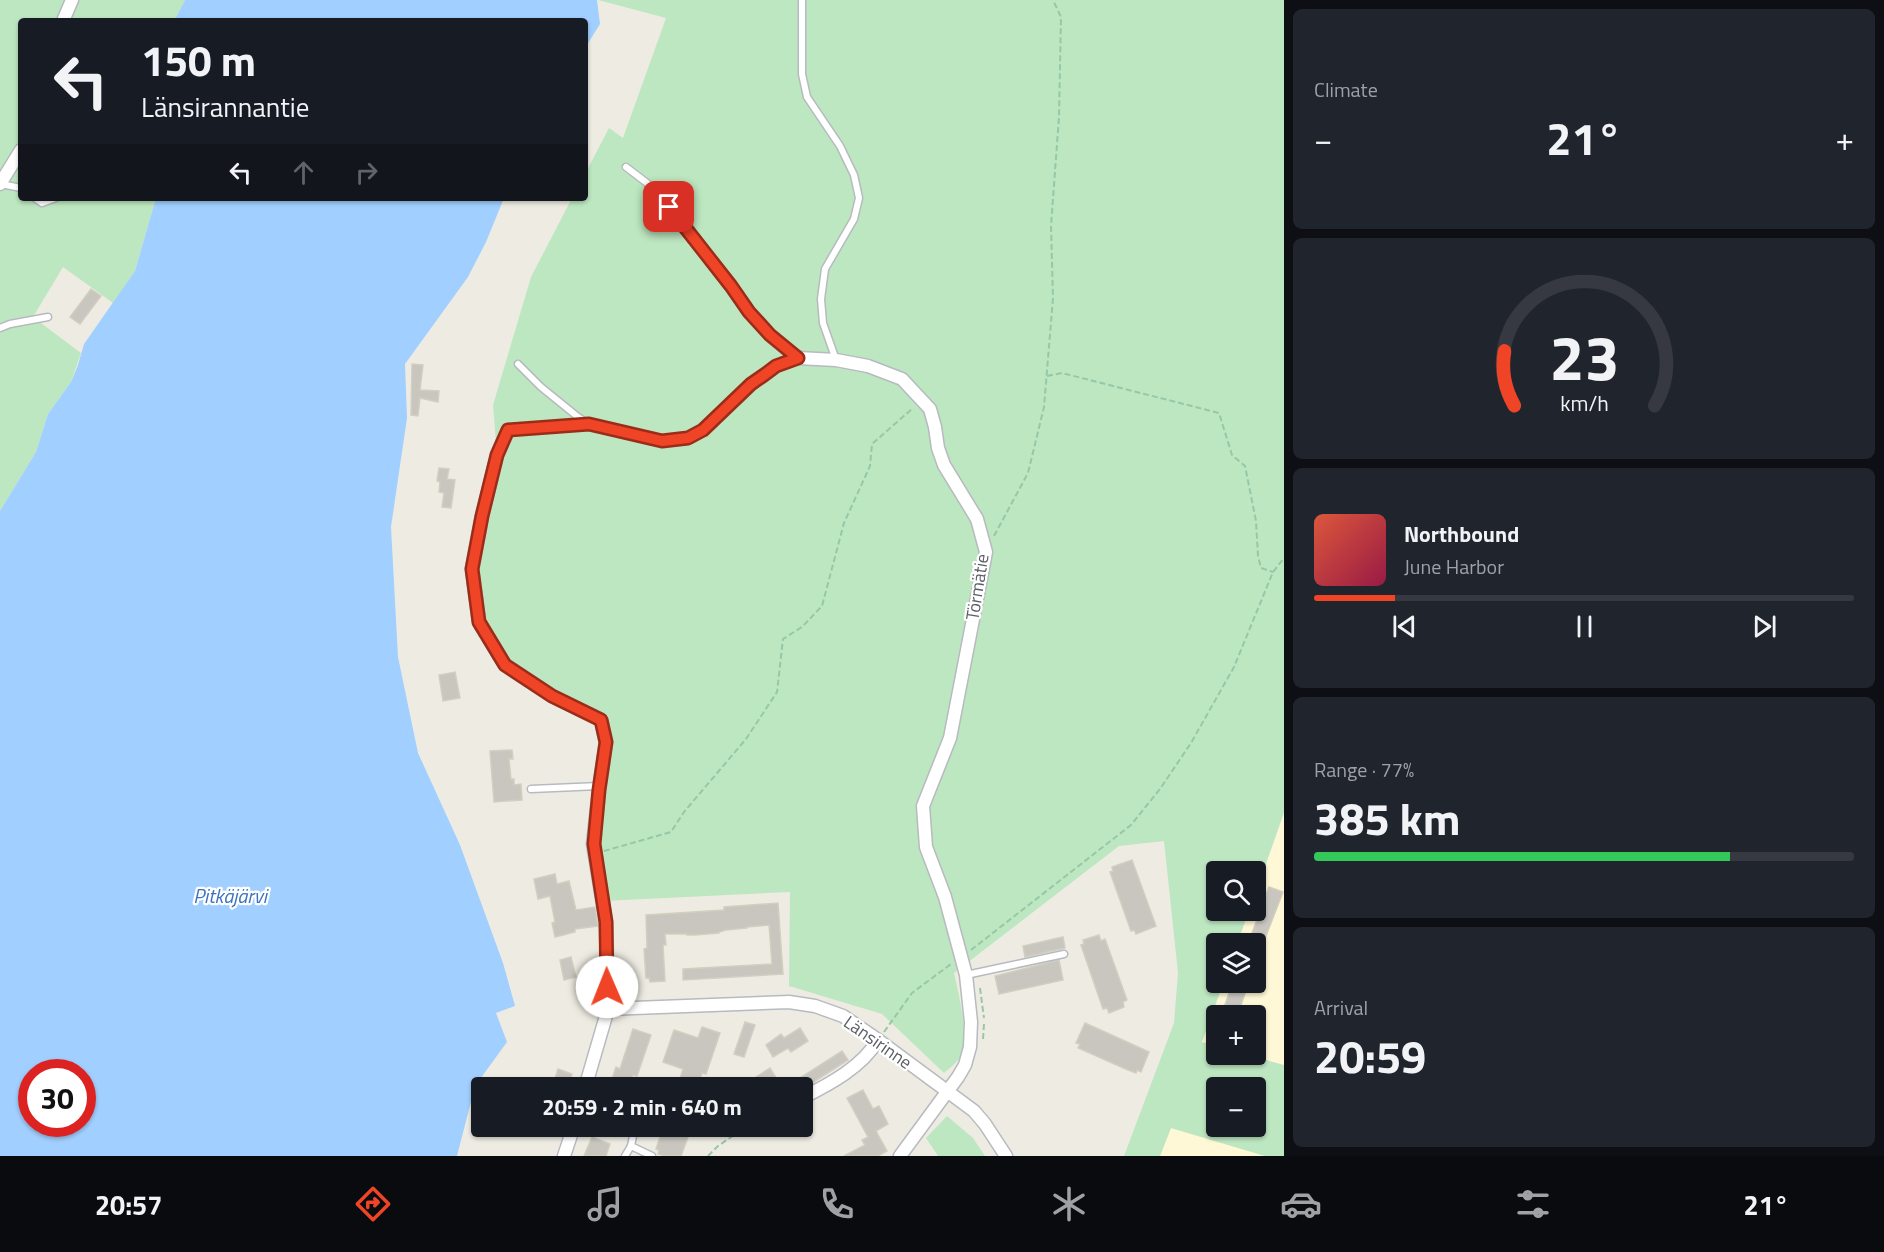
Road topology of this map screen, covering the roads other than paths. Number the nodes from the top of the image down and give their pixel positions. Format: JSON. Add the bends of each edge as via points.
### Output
{"nodes":[{"id":1,"x":72,"y":0,"type":"edge"},
{"id":2,"x":802,"y":0,"type":"edge"},
{"id":3,"x":64,"y":18,"type":"edge"},
{"id":4,"x":18,"y":155,"type":"edge"},
{"id":5,"x":626,"y":167,"type":"dead end"},
{"id":6,"x":0,"y":184,"type":"edge"},
{"id":7,"x":18,"y":187,"type":"edge"},
{"id":8,"x":48,"y":317,"type":"dead end"},
{"id":9,"x":0,"y":328,"type":"edge"},
{"id":10,"x":798,"y":358,"type":"junction"},
{"id":11,"x":836,"y":360,"type":"junction"},
{"id":12,"x":518,"y":364,"type":"dead end"},
{"id":13,"x":589,"y":424,"type":"junction"},
{"id":14,"x":508,"y":430,"type":"joint"},
{"id":15,"x":600,"y":786,"type":"junction"},
{"id":16,"x":531,"y":789,"type":"dead end"},
{"id":17,"x":1064,"y":954,"type":"dead end"},
{"id":18,"x":966,"y":975,"type":"junction"},
{"id":19,"x":608,"y":1009,"type":"junction"},
{"id":20,"x":878,"y":1040,"type":"junction"},
{"id":21,"x":588,"y":1077,"type":"edge"},
{"id":22,"x":948,"y":1092,"type":"junction"},
{"id":23,"x":813,"y":1093,"type":"edge"},
{"id":24,"x":570,"y":1137,"type":"edge"},
{"id":25,"x":633,"y":1137,"type":"edge"},
{"id":26,"x":631,"y":1146,"type":"junction"},
{"id":27,"x":564,"y":1156,"type":"edge"},
{"id":28,"x":626,"y":1156,"type":"edge"},
{"id":29,"x":652,"y":1156,"type":"edge"},
{"id":30,"x":900,"y":1156,"type":"edge"},
{"id":31,"x":1006,"y":1156,"type":"edge"}],
"edges":[{"from":1,"to":3,"type":"street"},
{"from":2,"to":11,"type":"lane","via":[[802,74],[807,97],[840,146],[854,175],[859,198],[854,219],[825,269],[823,323]]},
{"from":4,"to":6,"type":"street"},
{"from":5,"to":10,"type":"lane","via":[[647,183],[680,220],[749,312]]},
{"from":6,"to":7,"type":"lane"},
{"from":8,"to":9,"type":"lane"},
{"from":10,"to":11,"type":"street","name":"Törmätie"},
{"from":10,"to":13,"type":"lane","via":[[776,366],[751,384],[703,430],[688,438],[662,441]]},
{"from":11,"to":18,"type":"street","name":"Törmätie","via":[[868,366],[902,379],[930,409],[944,465],[977,519],[986,552],[950,738],[922,806],[926,847],[945,897]]},
{"from":12,"to":13,"type":"lane"},
{"from":13,"to":14,"type":"lane"},
{"from":14,"to":15,"type":"street","via":[[495,465],[472,569],[479,622],[505,665],[552,696],[601,720],[606,742]]},
{"from":15,"to":16,"type":"lane"},
{"from":15,"to":19,"type":"street","via":[[594,842],[606,922]]},
{"from":17,"to":18,"type":"lane"},
{"from":18,"to":22,"type":"street","name":"Törmätie","via":[[970,1047],[965,1065]]},
{"from":19,"to":20,"type":"street","name":"Länsirinne","via":[[789,1002],[843,1016]]},
{"from":19,"to":21,"type":"street"},
{"from":20,"to":22,"type":"street","name":"Länsirinne"},
{"from":20,"to":23,"type":"street","via":[[855,1066]]},
{"from":22,"to":30,"type":"street","name":"Törmätie"},
{"from":22,"to":31,"type":"street","name":"Länsirinne","via":[[974,1111]]},
{"from":24,"to":27,"type":"street"},
{"from":25,"to":26,"type":"lane"},
{"from":26,"to":28,"type":"lane"},
{"from":26,"to":29,"type":"lane"}]}
